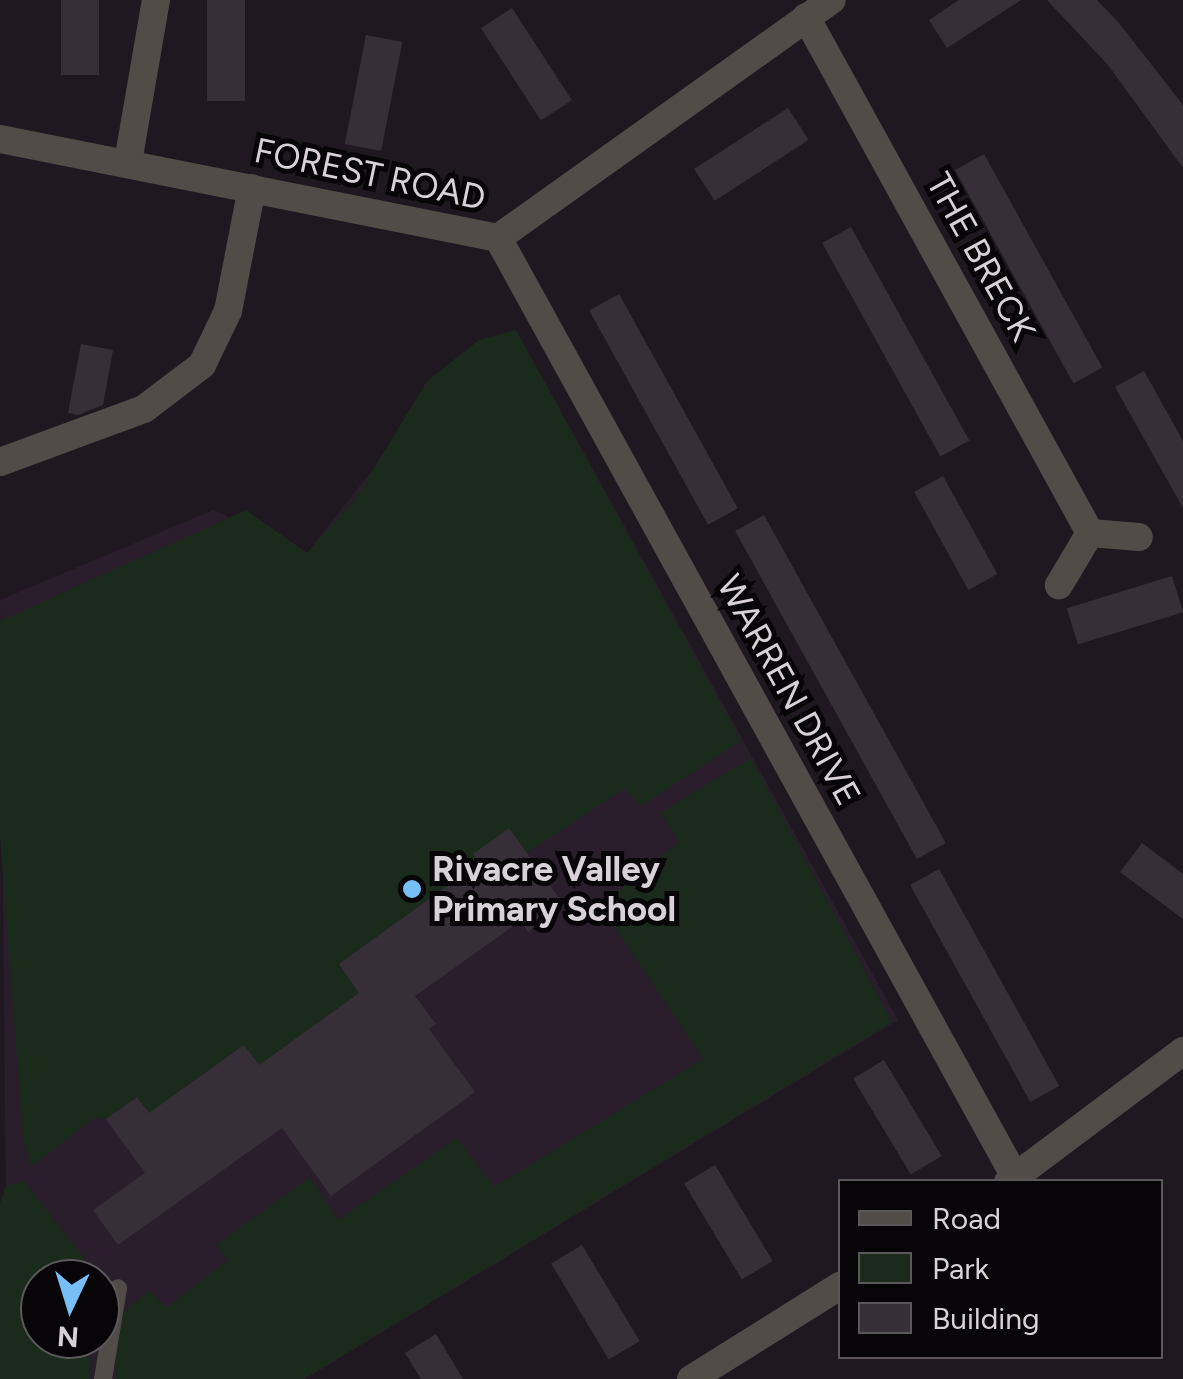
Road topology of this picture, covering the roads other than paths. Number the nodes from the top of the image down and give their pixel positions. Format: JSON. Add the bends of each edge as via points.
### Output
{"nodes":[{"id":1,"x":156,"y":0,"type":"edge"},
{"id":2,"x":832,"y":0,"type":"edge"},
{"id":3,"x":806,"y":17,"type":"junction"},
{"id":4,"x":0,"y":139,"type":"edge"},
{"id":5,"x":128,"y":162,"type":"junction"},
{"id":6,"x":252,"y":188,"type":"junction"},
{"id":7,"x":498,"y":238,"type":"junction"},
{"id":8,"x":0,"y":462,"type":"edge"},
{"id":9,"x":1090,"y":533,"type":"junction"},
{"id":10,"x":1140,"y":537,"type":"dead end"},
{"id":11,"x":1059,"y":585,"type":"dead end"},
{"id":12,"x":1183,"y":1051,"type":"edge"},
{"id":13,"x":1011,"y":1179,"type":"edge"},
{"id":14,"x":838,"y":1287,"type":"edge"},
{"id":15,"x":691,"y":1379,"type":"edge"}],
"edges":[{"from":1,"to":5,"type":"street"},
{"from":2,"to":3,"type":"street","name":"FOREST ROAD"},
{"from":3,"to":7,"type":"street","name":"FOREST ROAD"},
{"from":3,"to":9,"type":"street","name":"THE BRECK"},
{"from":4,"to":5,"type":"street","name":"FOREST ROAD"},
{"from":5,"to":6,"type":"street","name":"FOREST ROAD"},
{"from":6,"to":7,"type":"street","name":"FOREST ROAD"},
{"from":6,"to":8,"type":"street","via":[[228,311],[202,365],[144,409]]},
{"from":7,"to":13,"type":"street","name":"WARREN DRIVE"},
{"from":9,"to":10,"type":"street"},
{"from":9,"to":11,"type":"street"},
{"from":12,"to":13,"type":"street"},
{"from":14,"to":15,"type":"street"}]}
